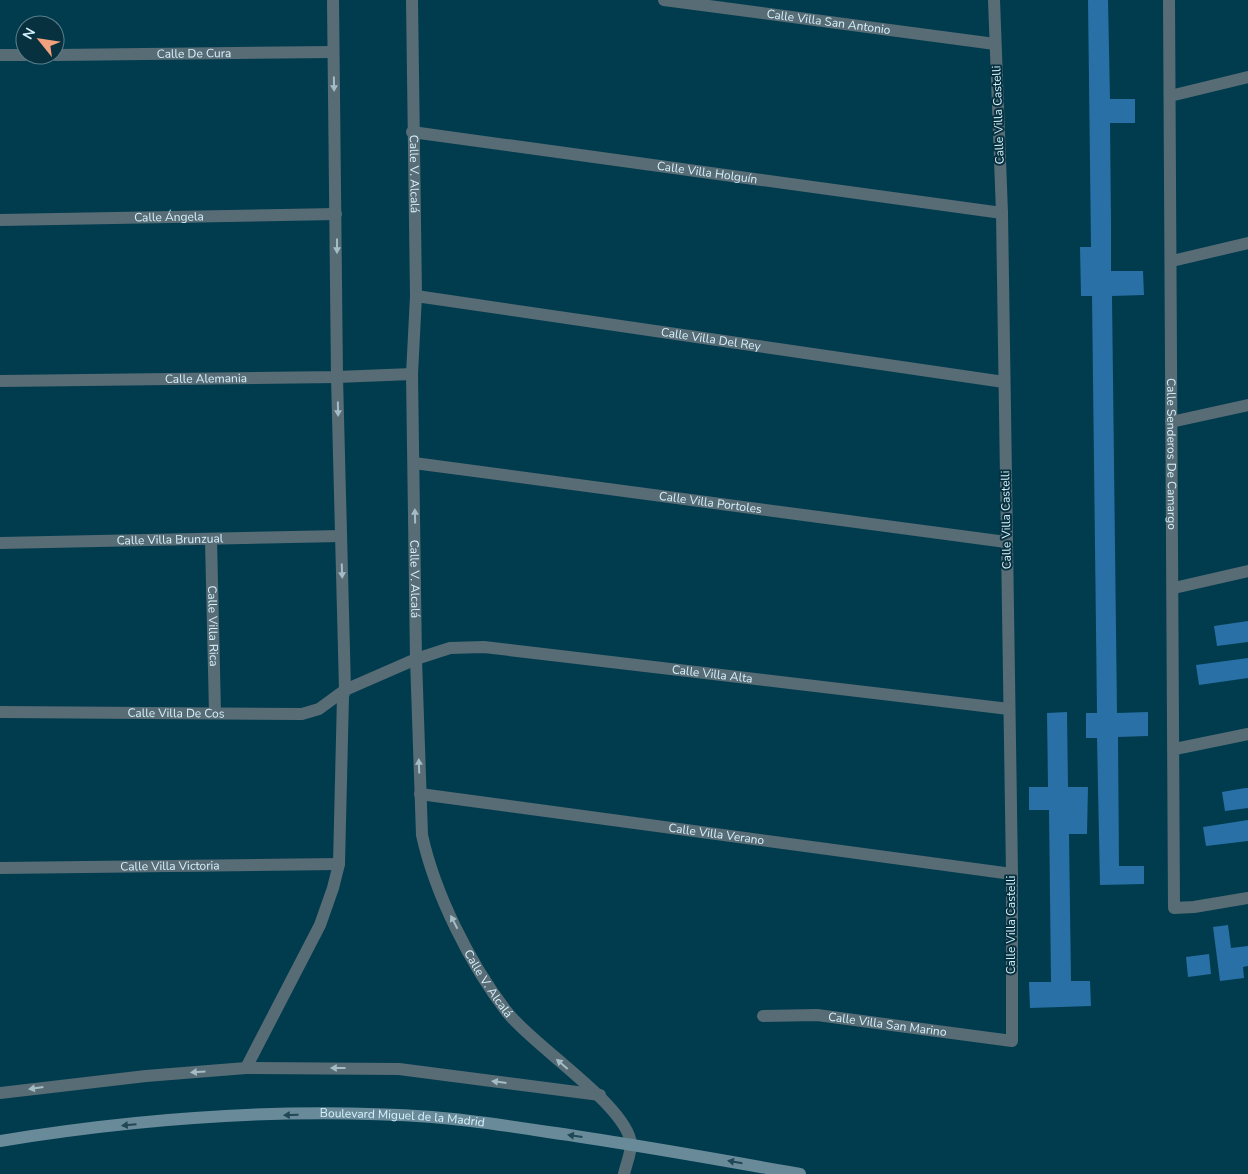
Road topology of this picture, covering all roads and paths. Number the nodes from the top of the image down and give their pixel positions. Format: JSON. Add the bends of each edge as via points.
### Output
{"nodes":[{"id":1,"x":333,"y":0,"type":"edge"},
{"id":2,"x":412,"y":0,"type":"edge"},
{"id":3,"x":664,"y":0,"type":"edge"},
{"id":4,"x":994,"y":0,"type":"edge"},
{"id":5,"x":1169,"y":0,"type":"edge"},
{"id":6,"x":995,"y":44,"type":"junction"},
{"id":7,"x":333,"y":52,"type":"junction"},
{"id":8,"x":0,"y":55,"type":"edge"},
{"id":9,"x":15,"y":55,"type":"edge"},
{"id":10,"x":65,"y":55,"type":"edge"},
{"id":11,"x":1248,"y":77,"type":"edge"},
{"id":12,"x":1170,"y":96,"type":"junction"},
{"id":13,"x":412,"y":132,"type":"junction"},
{"id":14,"x":336,"y":214,"type":"junction"},
{"id":15,"x":1002,"y":214,"type":"junction"},
{"id":16,"x":0,"y":220,"type":"edge"},
{"id":17,"x":1248,"y":243,"type":"edge"},
{"id":18,"x":1172,"y":261,"type":"junction"},
{"id":19,"x":416,"y":296,"type":"junction"},
{"id":20,"x":412,"y":374,"type":"junction"},
{"id":21,"x":337,"y":377,"type":"junction"},
{"id":22,"x":0,"y":381,"type":"edge"},
{"id":23,"x":1004,"y":382,"type":"junction"},
{"id":24,"x":1248,"y":405,"type":"edge"},
{"id":25,"x":1171,"y":422,"type":"junction"},
{"id":26,"x":414,"y":463,"type":"junction"},
{"id":27,"x":341,"y":536,"type":"junction"},
{"id":28,"x":211,"y":540,"type":"junction"},
{"id":29,"x":1006,"y":542,"type":"junction"},
{"id":30,"x":0,"y":543,"type":"edge"},
{"id":31,"x":1248,"y":571,"type":"edge"},
{"id":32,"x":1174,"y":588,"type":"junction"},
{"id":33,"x":416,"y":659,"type":"junction"},
{"id":34,"x":346,"y":690,"type":"junction"},
{"id":35,"x":1009,"y":709,"type":"junction"},
{"id":36,"x":0,"y":712,"type":"edge"},
{"id":37,"x":216,"y":713,"type":"junction"},
{"id":38,"x":1248,"y":734,"type":"edge"},
{"id":39,"x":1175,"y":749,"type":"junction"},
{"id":40,"x":420,"y":794,"type":"junction"},
{"id":41,"x":339,"y":864,"type":"junction"},
{"id":42,"x":0,"y":868,"type":"edge"},
{"id":43,"x":1012,"y":874,"type":"junction"},
{"id":44,"x":1248,"y":898,"type":"edge"},
{"id":45,"x":763,"y":1016,"type":"dead end"},
{"id":46,"x":1012,"y":1041,"type":"joint"},
{"id":47,"x":246,"y":1068,"type":"junction"},
{"id":48,"x":0,"y":1093,"type":"edge"},
{"id":49,"x":600,"y":1095,"type":"junction"},
{"id":50,"x":0,"y":1141,"type":"edge"},
{"id":51,"x":631,"y":1144,"type":"junction"},
{"id":52,"x":624,"y":1174,"type":"edge"},
{"id":53,"x":800,"y":1174,"type":"edge"}],
"edges":[{"from":1,"to":7,"type":"street"},
{"from":2,"to":13,"type":"street","name":"Calle V. Alcalá"},
{"from":3,"to":6,"type":"street","name":"Calle Villa San Antonio"},
{"from":4,"to":6,"type":"street","name":"Calle Villa Castelli"},
{"from":5,"to":12,"type":"street","name":"Calle Senderos De Camargo"},
{"from":6,"to":15,"type":"street","name":"Calle Villa Castelli"},
{"from":7,"to":10,"type":"street","name":"Calle De Cura"},
{"from":7,"to":14,"type":"street","one_way":true},
{"from":8,"to":9,"type":"street"},
{"from":11,"to":12,"type":"street"},
{"from":12,"to":18,"type":"street","name":"Calle Senderos De Camargo"},
{"from":13,"to":15,"type":"street","name":"Calle Villa Holguín"},
{"from":13,"to":19,"type":"street","name":"Calle V. Alcalá"},
{"from":14,"to":16,"type":"street","name":"Calle Ángela"},
{"from":14,"to":21,"type":"street","one_way":true},
{"from":15,"to":23,"type":"street","name":"Calle Villa Castelli"},
{"from":17,"to":18,"type":"street"},
{"from":18,"to":25,"type":"street","name":"Calle Senderos De Camargo"},
{"from":19,"to":20,"type":"street","name":"Calle V. Alcalá"},
{"from":19,"to":23,"type":"street","name":"Calle Villa Del Rey"},
{"from":20,"to":21,"type":"street","name":"Calle Alemania"},
{"from":20,"to":26,"type":"street","name":"Calle V. Alcalá"},
{"from":21,"to":22,"type":"street","name":"Calle Alemania"},
{"from":21,"to":27,"type":"street","one_way":true},
{"from":23,"to":29,"type":"street","name":"Calle Villa Castelli"},
{"from":24,"to":25,"type":"street"},
{"from":25,"to":32,"type":"street","name":"Calle Senderos De Camargo"},
{"from":26,"to":29,"type":"street","name":"Calle Villa Portoles"},
{"from":33,"to":26,"type":"street","name":"Calle V. Alcalá","one_way":true},
{"from":27,"to":28,"type":"street","name":"Calle Villa Brunzual"},
{"from":27,"to":34,"type":"street","one_way":true},
{"from":28,"to":30,"type":"street","name":"Calle Villa Brunzual"},
{"from":28,"to":37,"type":"street","name":"Calle Villa Rica"},
{"from":29,"to":35,"type":"street","name":"Calle Villa Castelli"},
{"from":31,"to":32,"type":"street"},
{"from":32,"to":39,"type":"street","name":"Calle Senderos De Camargo"},
{"from":33,"to":34,"type":"street","name":"Calle Villa Alta"},
{"from":33,"to":35,"type":"street","name":"Calle Villa Alta","via":[[450,648],[484,647]]},
{"from":40,"to":33,"type":"street","name":"Calle V. Alcalá","one_way":true},
{"from":34,"to":37,"type":"street","name":"Calle Villa De Cos","via":[[319,709],[302,714]]},
{"from":34,"to":41,"type":"street"},
{"from":35,"to":43,"type":"street","name":"Calle Villa Castelli"},
{"from":36,"to":37,"type":"street","name":"Calle Villa De Cos"},
{"from":38,"to":39,"type":"street"},
{"from":39,"to":44,"type":"street","name":"Calle Senderos De Camargo","via":[[1174,908]]},
{"from":40,"to":43,"type":"street","name":"Calle Villa Verano"},
{"from":49,"to":40,"type":"street","name":"Calle V. Alcalá","one_way":true,"via":[[529,1036],[507,1012],[480,970],[440,895],[428,861],[422,835]]},
{"from":41,"to":42,"type":"street","name":"Calle Villa Victoria"},
{"from":41,"to":47,"type":"street","via":[[320,925]]},
{"from":43,"to":46,"type":"street","name":"Calle Villa Castelli"},
{"from":45,"to":46,"type":"street","name":"Calle Villa San Marino","via":[[818,1015]]},
{"from":47,"to":48,"type":"street","one_way":true},
{"from":49,"to":47,"type":"street","one_way":true,"via":[[398,1069]]},
{"from":49,"to":51,"type":"street","name":"Calle V. Alcalá","via":[[618,1117]]},
{"from":51,"to":50,"type":"main road","name":"Boulevard Miguel de la Madrid","one_way":true,"via":[[480,1122],[360,1114],[224,1117],[61,1131]]},
{"from":51,"to":52,"type":"street"},
{"from":53,"to":51,"type":"main road","name":"Boulevard Miguel de la Madrid","one_way":true}]}
